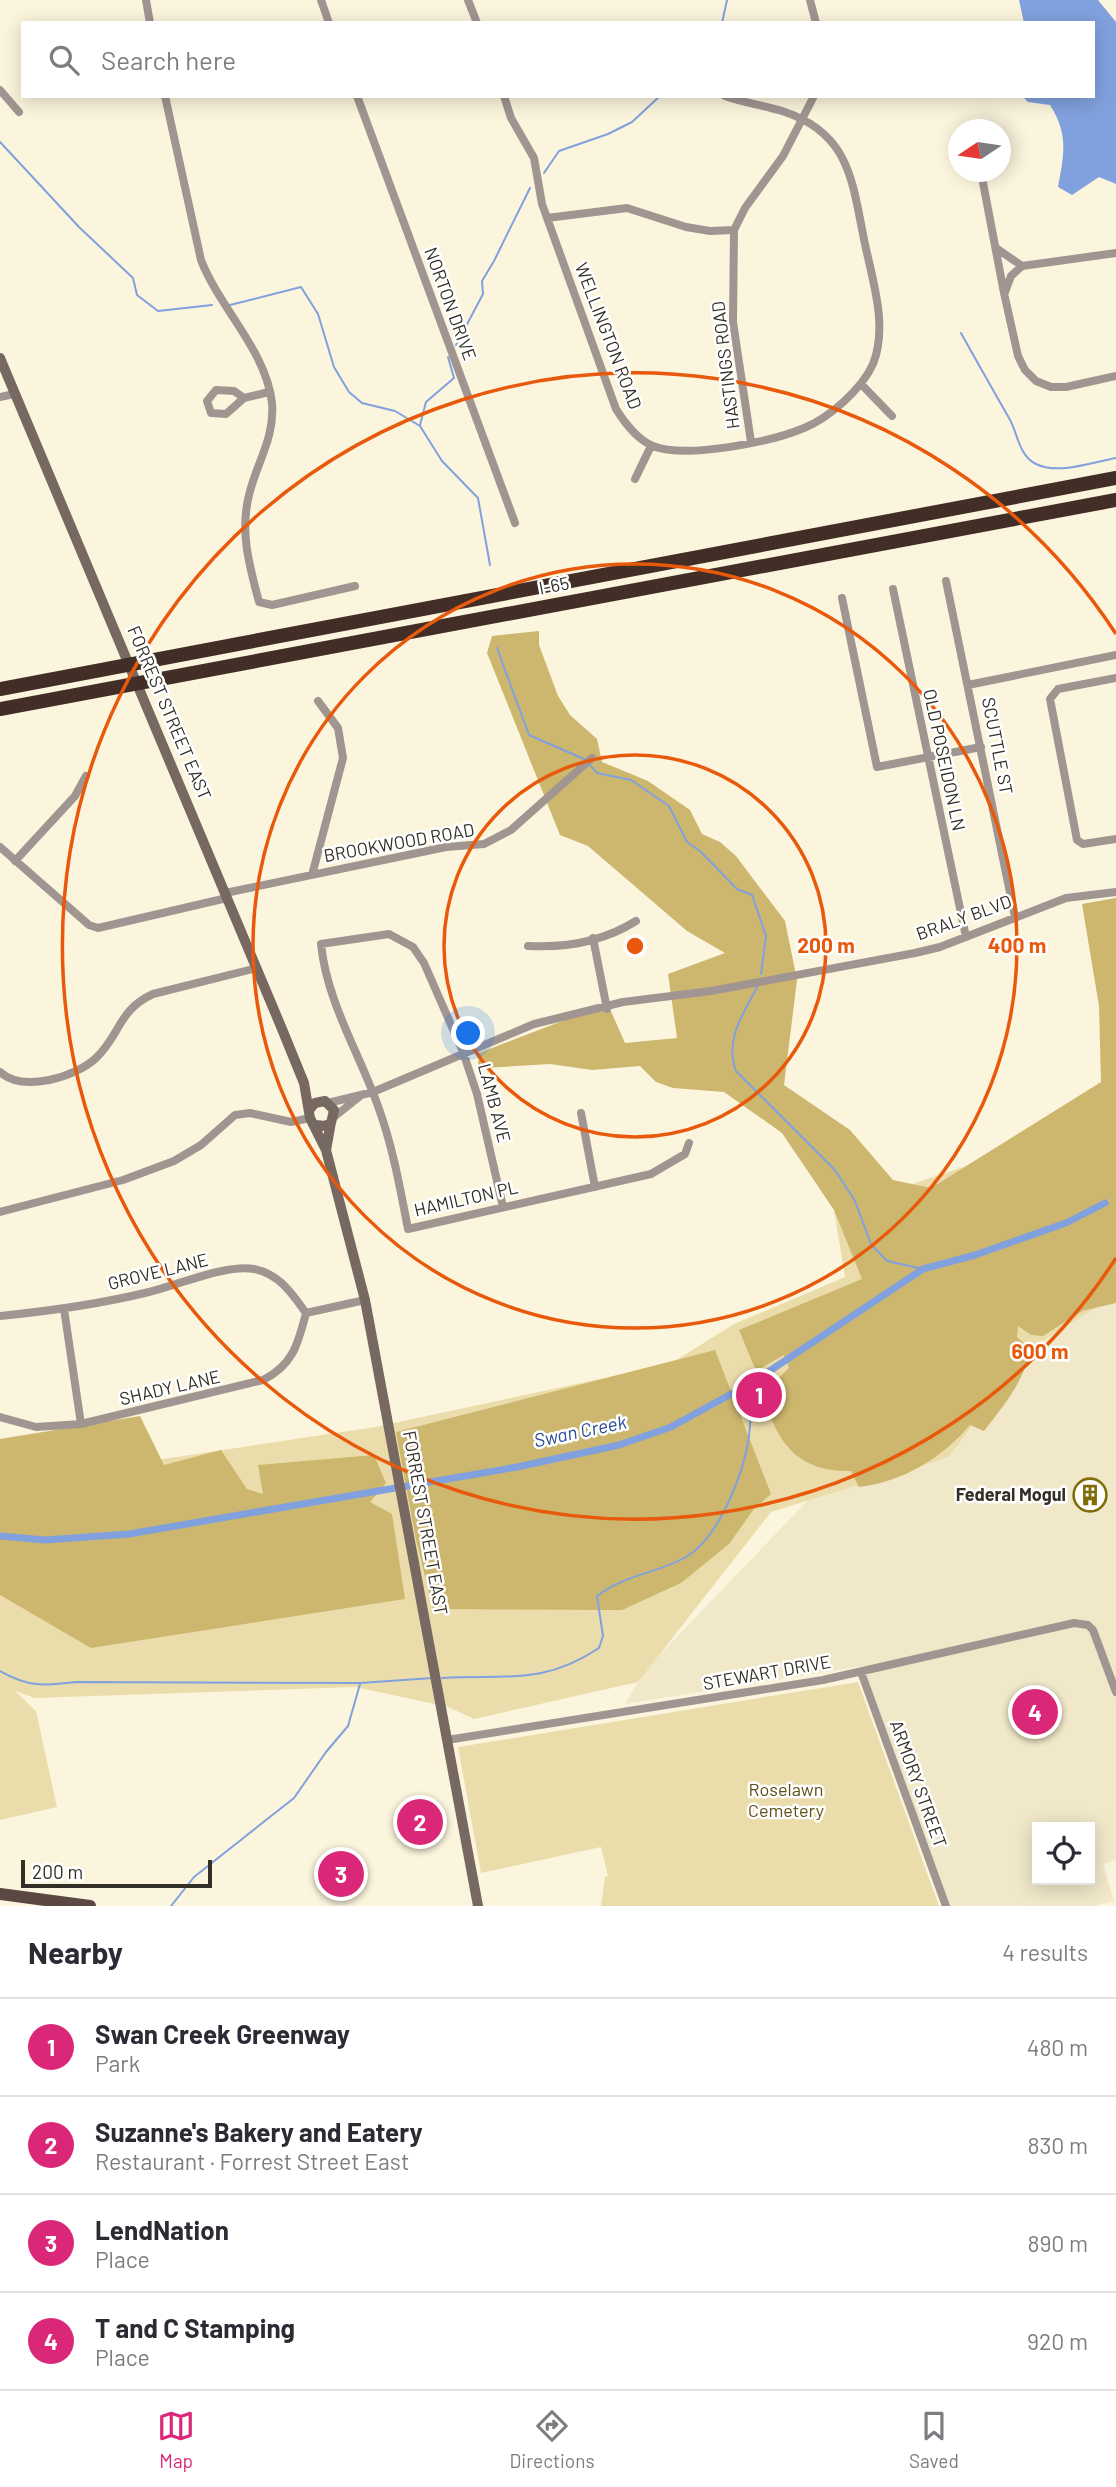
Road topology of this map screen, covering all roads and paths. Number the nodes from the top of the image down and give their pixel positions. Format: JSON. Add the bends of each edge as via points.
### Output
{"nodes":[{"id":1,"x":146,"y":0,"type":"edge"},
{"id":2,"x":321,"y":0,"type":"edge"},
{"id":3,"x":468,"y":0,"type":"edge"},
{"id":4,"x":810,"y":0,"type":"edge"},
{"id":5,"x":150,"y":21,"type":"edge"},
{"id":6,"x":329,"y":21,"type":"edge"},
{"id":7,"x":476,"y":21,"type":"edge"},
{"id":8,"x":815,"y":21,"type":"edge"},
{"id":9,"x":0,"y":90,"type":"edge"},
{"id":10,"x":165,"y":98,"type":"edge"},
{"id":11,"x":358,"y":98,"type":"edge"},
{"id":12,"x":505,"y":98,"type":"edge"},
{"id":13,"x":733,"y":98,"type":"edge"},
{"id":14,"x":813,"y":98,"type":"edge"},
{"id":15,"x":19,"y":112,"type":"dead end"},
{"id":16,"x":802,"y":120,"type":"junction"},
{"id":17,"x":983,"y":182,"type":"edge"},
{"id":18,"x":547,"y":218,"type":"junction"},
{"id":19,"x":734,"y":230,"type":"junction"},
{"id":20,"x":996,"y":247,"type":"junction"},
{"id":21,"x":1116,"y":253,"type":"edge"},
{"id":22,"x":1022,"y":266,"type":"junction"},
{"id":23,"x":1004,"y":293,"type":"junction"},
{"id":24,"x":0,"y":358,"type":"edge"},
{"id":25,"x":1116,"y":376,"type":"edge"},
{"id":26,"x":861,"y":384,"type":"junction"},
{"id":27,"x":269,"y":392,"type":"junction"},
{"id":28,"x":14,"y":394,"type":"junction"},
{"id":29,"x":0,"y":397,"type":"edge"},
{"id":30,"x":244,"y":398,"type":"dead end"},
{"id":31,"x":892,"y":416,"type":"dead end"},
{"id":32,"x":751,"y":442,"type":"junction"},
{"id":33,"x":651,"y":446,"type":"junction"},
{"id":34,"x":1116,"y":478,"type":"edge"},
{"id":35,"x":635,"y":479,"type":"dead end"},
{"id":36,"x":1116,"y":500,"type":"edge"},
{"id":37,"x":515,"y":523,"type":"dead end"},
{"id":38,"x":946,"y":582,"type":"dead end"},
{"id":39,"x":355,"y":586,"type":"dead end"},
{"id":40,"x":893,"y":589,"type":"dead end"},
{"id":41,"x":842,"y":598,"type":"dead end"},
{"id":42,"x":1116,"y":655,"type":"edge"},
{"id":43,"x":1116,"y":678,"type":"edge"},
{"id":44,"x":968,"y":685,"type":"junction"},
{"id":45,"x":0,"y":690,"type":"edge"},
{"id":46,"x":318,"y":701,"type":"dead end"},
{"id":47,"x":0,"y":709,"type":"edge"},
{"id":48,"x":981,"y":747,"type":"junction"},
{"id":49,"x":592,"y":758,"type":"dead end"},
{"id":50,"x":927,"y":758,"type":"junction"},
{"id":51,"x":86,"y":776,"type":"dead end"},
{"id":52,"x":1116,"y":839,"type":"edge"},
{"id":53,"x":0,"y":848,"type":"edge"},
{"id":54,"x":15,"y":861,"type":"junction"},
{"id":55,"x":312,"y":875,"type":"junction"},
{"id":56,"x":1116,"y":892,"type":"edge"},
{"id":57,"x":226,"y":896,"type":"junction"},
{"id":58,"x":1015,"y":917,"type":"junction"},
{"id":59,"x":636,"y":921,"type":"dead end"},
{"id":60,"x":966,"y":937,"type":"junction"},
{"id":61,"x":593,"y":939,"type":"junction"},
{"id":62,"x":321,"y":944,"type":"joint"},
{"id":63,"x":528,"y":946,"type":"dead end"},
{"id":64,"x":257,"y":968,"type":"junction"},
{"id":65,"x":607,"y":1007,"type":"junction"},
{"id":66,"x":463,"y":1052,"type":"junction"},
{"id":67,"x":0,"y":1073,"type":"edge"},
{"id":68,"x":304,"y":1083,"type":"junction"},
{"id":69,"x":373,"y":1092,"type":"junction"},
{"id":70,"x":359,"y":1097,"type":"junction"},
{"id":71,"x":326,"y":1102,"type":"junction"},
{"id":72,"x":581,"y":1112,"type":"dead end"},
{"id":73,"x":312,"y":1117,"type":"junction"},
{"id":74,"x":333,"y":1120,"type":"junction"},
{"id":75,"x":689,"y":1143,"type":"dead end"},
{"id":76,"x":326,"y":1150,"type":"junction"},
{"id":77,"x":595,"y":1187,"type":"junction"},
{"id":78,"x":503,"y":1207,"type":"junction"},
{"id":79,"x":0,"y":1212,"type":"edge"},
{"id":80,"x":365,"y":1300,"type":"junction"},
{"id":81,"x":64,"y":1309,"type":"junction"},
{"id":82,"x":306,"y":1313,"type":"junction"},
{"id":83,"x":0,"y":1316,"type":"edge"},
{"id":84,"x":0,"y":1417,"type":"edge"},
{"id":85,"x":81,"y":1424,"type":"junction"},
{"id":86,"x":860,"y":1672,"type":"junction"},
{"id":87,"x":1116,"y":1692,"type":"edge"},
{"id":88,"x":447,"y":1740,"type":"junction"},
{"id":89,"x":0,"y":1894,"type":"edge"},
{"id":90,"x":90,"y":1906,"type":"edge"},
{"id":91,"x":478,"y":1906,"type":"edge"},
{"id":92,"x":946,"y":1906,"type":"edge"}],
"edges":[{"from":1,"to":5,"type":"street"},
{"from":2,"to":6,"type":"street"},
{"from":3,"to":7,"type":"street"},
{"from":4,"to":8,"type":"street"},
{"from":9,"to":15,"type":"street"},
{"from":10,"to":27,"type":"street","via":[[201,260],[211,286],[265,371]]},
{"from":11,"to":37,"type":"street","name":"NORTON DRIVE"},
{"from":12,"to":18,"type":"street","name":"WELLINGTON ROAD","via":[[534,159]]},
{"from":13,"to":16,"type":"street"},
{"from":14,"to":16,"type":"street","name":"HASTINGS ROAD"},
{"from":16,"to":19,"type":"street","name":"HASTINGS ROAD"},
{"from":16,"to":26,"type":"street","via":[[834,141],[849,169],[854,191],[878,305],[879,344]]},
{"from":17,"to":20,"type":"street"},
{"from":18,"to":19,"type":"street","via":[[627,208],[686,228]]},
{"from":18,"to":33,"type":"street","name":"WELLINGTON ROAD","via":[[617,409],[624,422]]},
{"from":19,"to":32,"type":"street","name":"HASTINGS ROAD","via":[[733,322]]},
{"from":20,"to":22,"type":"street"},
{"from":20,"to":23,"type":"street"},
{"from":21,"to":22,"type":"street"},
{"from":22,"to":23,"type":"street","via":[[1011,276]]},
{"from":23,"to":25,"type":"street","via":[[1018,356],[1036,381],[1066,387]]},
{"from":24,"to":28,"type":"street","name":"FORREST STREET EAST"},
{"from":26,"to":31,"type":"street"},
{"from":26,"to":32,"type":"street","via":[[805,428]]},
{"from":27,"to":30,"type":"street"},
{"from":27,"to":39,"type":"street","via":[[271,431],[250,489],[244,530],[259,601],[272,605]]},
{"from":28,"to":29,"type":"street"},
{"from":28,"to":57,"type":"street","name":"FORREST STREET EAST"},
{"from":32,"to":33,"type":"street","via":[[685,452]]},
{"from":33,"to":35,"type":"street"},
{"from":34,"to":45,"type":"highway"},
{"from":36,"to":47,"type":"highway","name":"I-65"},
{"from":38,"to":44,"type":"street","name":"SCUTTLE ST"},
{"from":40,"to":50,"type":"street","name":"OLD POSEIDON LN"},
{"from":41,"to":50,"type":"street","via":[[877,767]]},
{"from":42,"to":44,"type":"street"},
{"from":43,"to":52,"type":"street","via":[[1058,690],[1050,699],[1077,840],[1083,844]]},
{"from":44,"to":48,"type":"street","name":"SCUTTLE ST"},
{"from":46,"to":55,"type":"street","via":[[338,728],[343,758]]},
{"from":48,"to":50,"type":"street"},
{"from":48,"to":58,"type":"street","name":"SCUTTLE ST"},
{"from":49,"to":55,"type":"street","name":"BROOKWOOD ROAD","via":[[511,830],[484,844],[446,847]]},
{"from":50,"to":60,"type":"street","name":"OLD POSEIDON LN"},
{"from":51,"to":54,"type":"street","via":[[75,796]]},
{"from":53,"to":54,"type":"street"},
{"from":54,"to":57,"type":"street","name":"BROOKWOOD ROAD","via":[[98,928]]},
{"from":55,"to":57,"type":"street","name":"BROOKWOOD ROAD"},
{"from":56,"to":58,"type":"street","name":"BRALY BLVD","via":[[1066,898]]},
{"from":57,"to":64,"type":"street","name":"FORREST STREET EAST"},
{"from":58,"to":60,"type":"street","name":"BRALY BLVD"},
{"from":59,"to":61,"type":"street","via":[[613,935]]},
{"from":60,"to":65,"type":"street","name":"BRALY BLVD","via":[[940,947],[821,971]]},
{"from":61,"to":63,"type":"street","via":[[554,948]]},
{"from":61,"to":65,"type":"street"},
{"from":62,"to":66,"type":"street","name":"LAMB AVE","via":[[389,934],[403,939],[424,963]]},
{"from":62,"to":69,"type":"street","name":"HAMILTON PL","via":[[328,985]]},
{"from":64,"to":67,"type":"street","via":[[139,1000],[127,1010],[98,1056],[72,1072],[35,1082],[19,1082]]},
{"from":64,"to":68,"type":"street","name":"FORREST STREET EAST"},
{"from":65,"to":66,"type":"street","name":"BRALY BLVD","via":[[534,1024]]},
{"from":66,"to":69,"type":"street"},
{"from":66,"to":78,"type":"street","name":"LAMB AVE"},
{"from":68,"to":71,"type":"street","name":"FORREST STREET EAST"},
{"from":68,"to":73,"type":"street","name":"FORREST STREET EAST"},
{"from":69,"to":70,"type":"street"},
{"from":69,"to":78,"type":"street","name":"HAMILTON PL","via":[[393,1153],[408,1229]]},
{"from":70,"to":71,"type":"street"},
{"from":70,"to":74,"type":"street"},
{"from":71,"to":73,"type":"street","via":[[318,1102]]},
{"from":71,"to":74,"type":"street","via":[[334,1110]]},
{"from":72,"to":77,"type":"street"},
{"from":73,"to":74,"type":"street","via":[[326,1126]]},
{"from":73,"to":76,"type":"street","name":"FORREST STREET EAST"},
{"from":73,"to":79,"type":"street","via":[[291,1122],[250,1113],[235,1115],[195,1150],[174,1161],[124,1180]]},
{"from":74,"to":76,"type":"street","name":"FORREST STREET EAST"},
{"from":75,"to":77,"type":"street","name":"HAMILTON PL","via":[[685,1154],[651,1174]]},
{"from":76,"to":80,"type":"street","name":"FORREST STREET EAST"},
{"from":77,"to":78,"type":"street","name":"HAMILTON PL"},
{"from":80,"to":82,"type":"street"},
{"from":80,"to":88,"type":"street","name":"FORREST STREET EAST"},
{"from":81,"to":82,"type":"street","name":"GROVE LANE","via":[[252,1269],[281,1282]]},
{"from":81,"to":83,"type":"street","name":"GROVE LANE"},
{"from":81,"to":85,"type":"street"},
{"from":82,"to":85,"type":"street","name":"SHADY LANE","via":[[289,1363],[263,1380]]},
{"from":84,"to":85,"type":"street","name":"SHADY LANE","via":[[36,1427]]},
{"from":86,"to":87,"type":"street","name":"STEWART DRIVE","via":[[1074,1623],[1093,1630]]},
{"from":86,"to":88,"type":"street","name":"STEWART DRIVE"},
{"from":86,"to":92,"type":"street","name":"ARMORY STREET"},
{"from":88,"to":91,"type":"street","name":"FORREST STREET EAST"},
{"from":89,"to":90,"type":"main road"}]}
